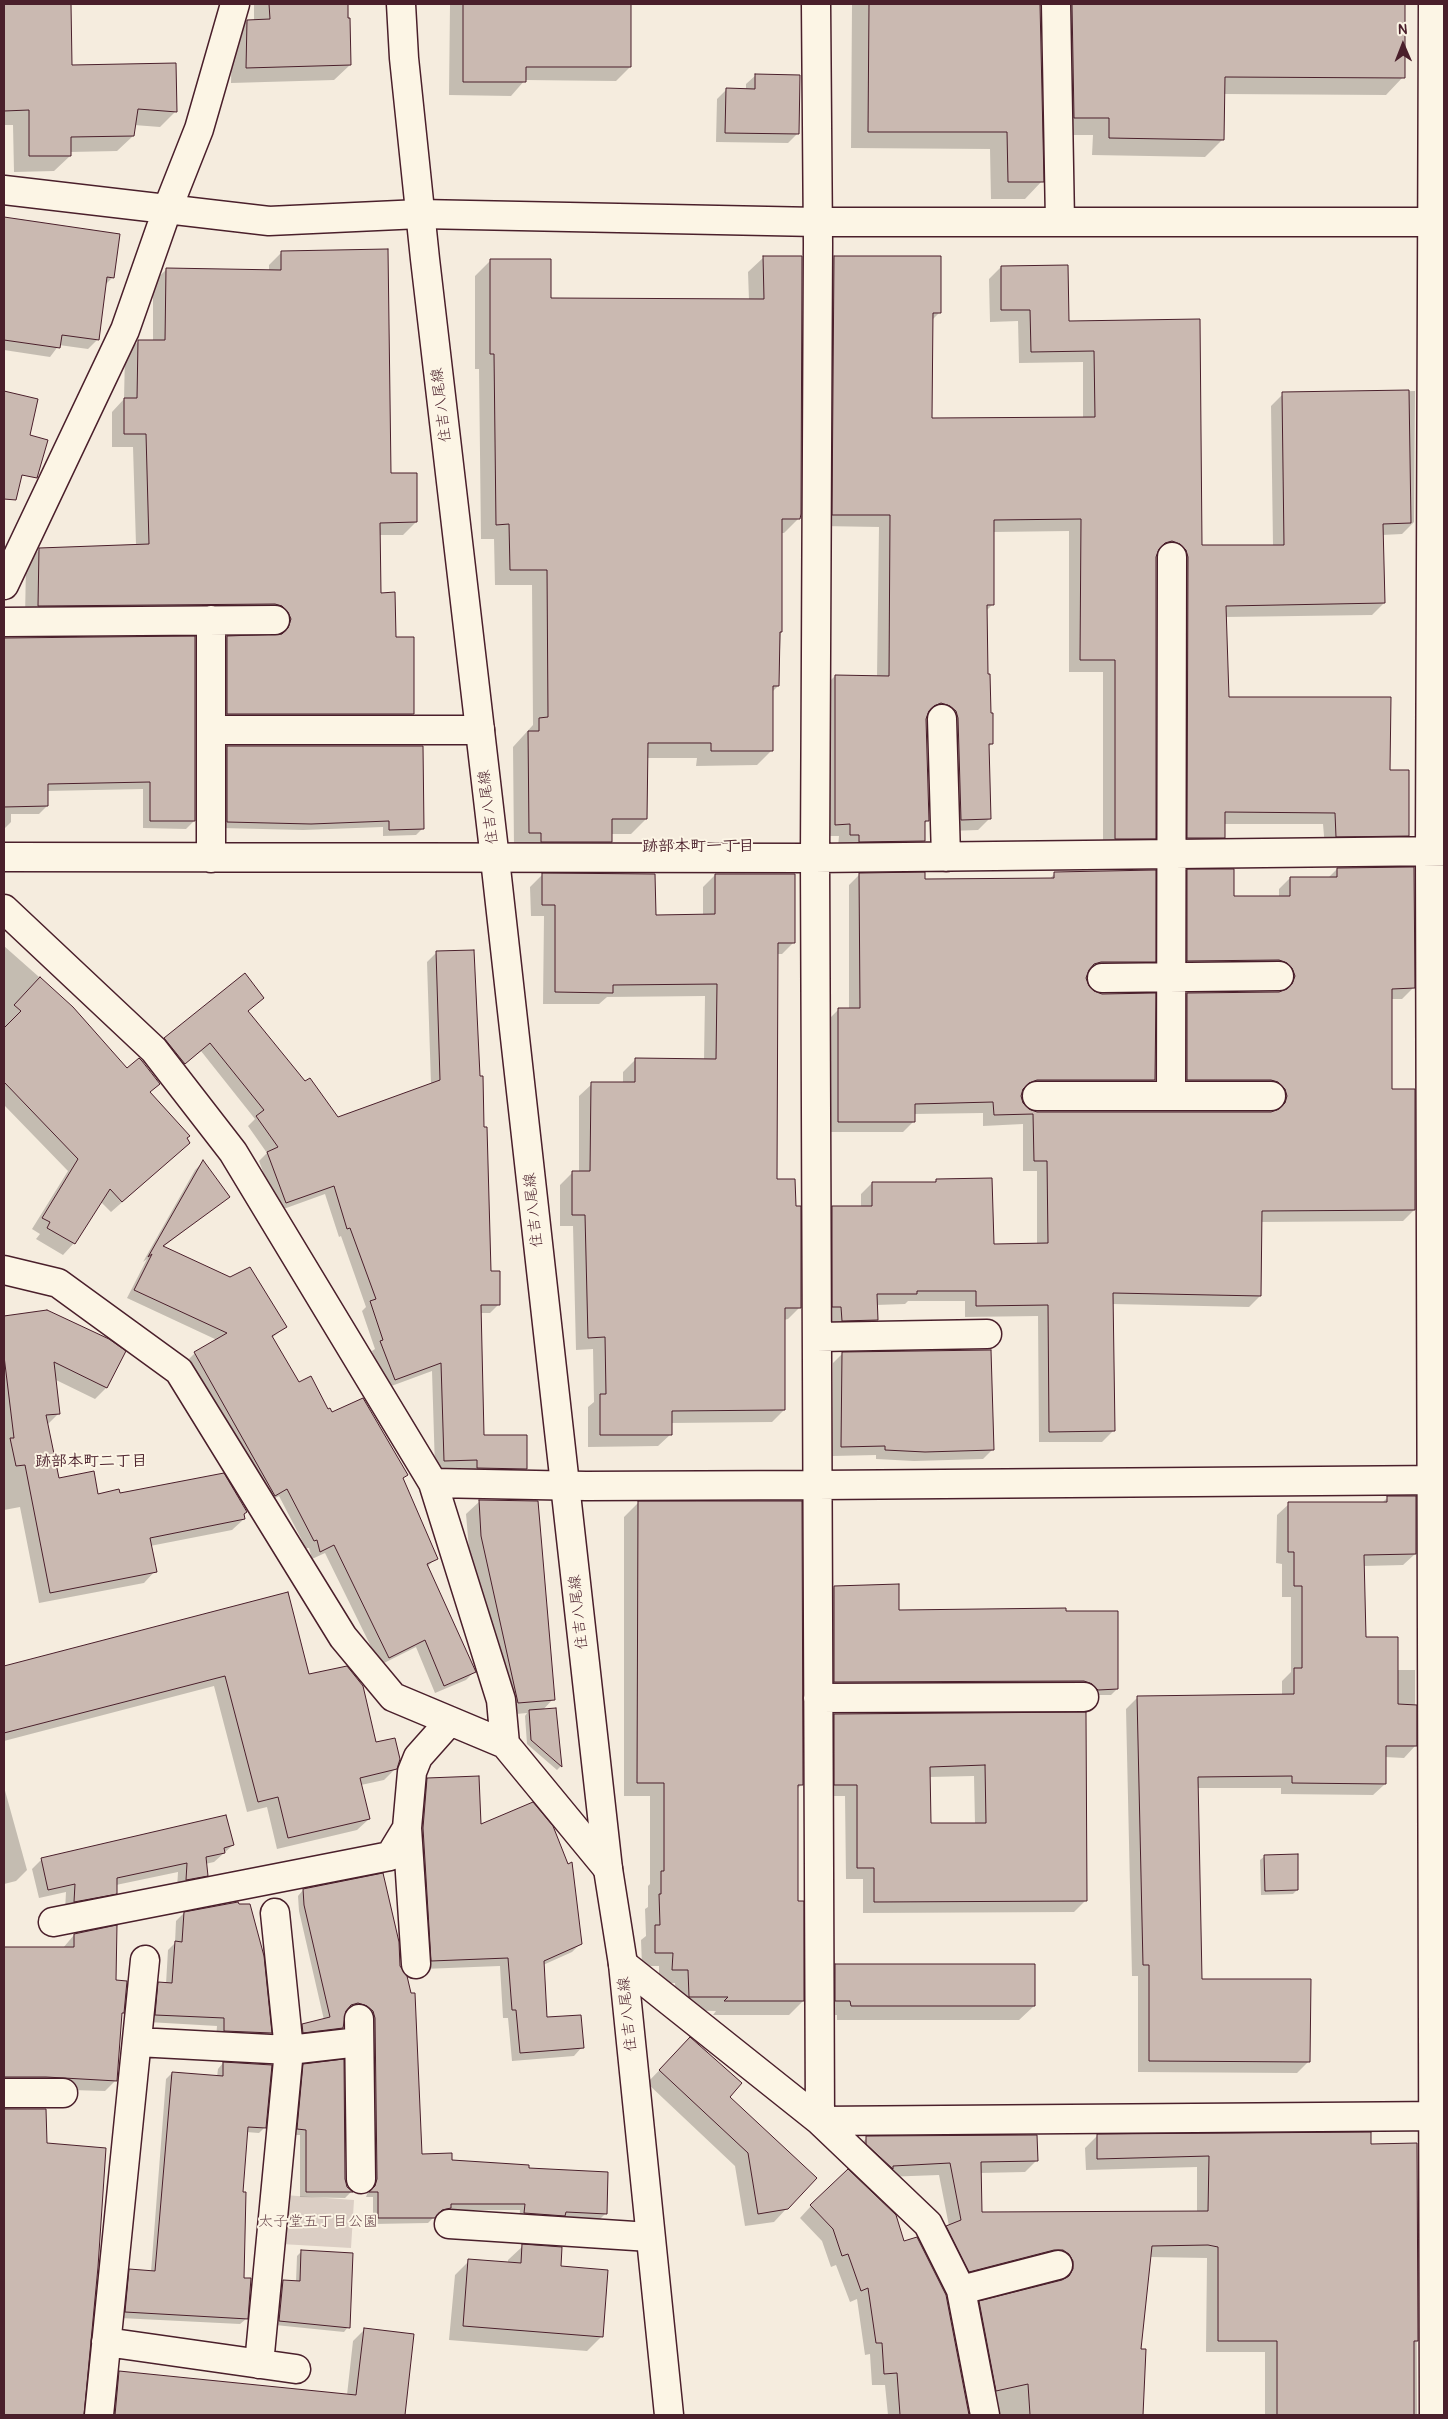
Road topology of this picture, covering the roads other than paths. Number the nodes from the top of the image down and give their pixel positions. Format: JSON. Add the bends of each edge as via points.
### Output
{"nodes":[{"id":1,"x":235,"y":4,"type":"edge"},
{"id":2,"x":401,"y":4,"type":"edge"},
{"id":3,"x":816,"y":4,"type":"edge"},
{"id":4,"x":1056,"y":4,"type":"edge"},
{"id":5,"x":1433,"y":4,"type":"edge"},
{"id":6,"x":4,"y":190,"type":"edge"},
{"id":7,"x":167,"y":210,"type":"junction"},
{"id":8,"x":420,"y":214,"type":"junction"},
{"id":9,"x":817,"y":222,"type":"junction"},
{"id":10,"x":1060,"y":222,"type":"junction"},
{"id":11,"x":1438,"y":222,"type":"edge"},
{"id":12,"x":15,"y":535,"type":"edge"},
{"id":13,"x":1172,"y":557,"type":"dead end"},
{"id":14,"x":4,"y":585,"type":"edge"},
{"id":15,"x":211,"y":620,"type":"junction"},
{"id":16,"x":275,"y":620,"type":"dead end"},
{"id":17,"x":4,"y":622,"type":"edge"},
{"id":18,"x":942,"y":719,"type":"dead end"},
{"id":19,"x":211,"y":730,"type":"junction"},
{"id":20,"x":480,"y":730,"type":"junction"},
{"id":21,"x":1437,"y":851,"type":"edge"},
{"id":22,"x":1170,"y":854,"type":"junction"},
{"id":23,"x":4,"y":857,"type":"edge"},
{"id":24,"x":946,"y":857,"type":"junction"},
{"id":25,"x":212,"y":858,"type":"junction"},
{"id":26,"x":815,"y":858,"type":"junction"},
{"id":27,"x":495,"y":859,"type":"junction"},
{"id":28,"x":4,"y":909,"type":"edge"},
{"id":29,"x":1279,"y":976,"type":"dead end"},
{"id":30,"x":1102,"y":978,"type":"dead end"},
{"id":31,"x":1170,"y":978,"type":"junction"},
{"id":32,"x":1037,"y":1096,"type":"dead end"},
{"id":33,"x":1171,"y":1096,"type":"junction"},
{"id":34,"x":1271,"y":1096,"type":"dead end"},
{"id":35,"x":1438,"y":1234,"type":"edge"},
{"id":36,"x":4,"y":1270,"type":"edge"},
{"id":37,"x":987,"y":1334,"type":"dead end"},
{"id":38,"x":817,"y":1337,"type":"junction"},
{"id":39,"x":1438,"y":1480,"type":"edge"},
{"id":40,"x":433,"y":1482,"type":"junction"},
{"id":41,"x":818,"y":1485,"type":"junction"},
{"id":42,"x":565,"y":1486,"type":"junction"},
{"id":43,"x":1084,"y":1697,"type":"dead end"},
{"id":44,"x":818,"y":1698,"type":"junction"},
{"id":45,"x":450,"y":1721,"type":"junction"},
{"id":46,"x":506,"y":1744,"type":"junction"},
{"id":47,"x":407,"y":1828,"type":"junction"},
{"id":48,"x":608,"y":1868,"type":"junction"},
{"id":49,"x":275,"y":1913,"type":"dead end"},
{"id":50,"x":53,"y":1922,"type":"dead end"},
{"id":51,"x":146,"y":1960,"type":"dead end"},
{"id":52,"x":416,"y":1964,"type":"dead end"},
{"id":53,"x":623,"y":1964,"type":"junction"},
{"id":54,"x":137,"y":2042,"type":"junction"},
{"id":55,"x":289,"y":2050,"type":"junction"},
{"id":56,"x":4,"y":2093,"type":"edge"},
{"id":57,"x":63,"y":2093,"type":"dead end"},
{"id":58,"x":1439,"y":2116,"type":"edge"},
{"id":59,"x":820,"y":2121,"type":"junction"},
{"id":60,"x":361,"y":2179,"type":"dead end"},
{"id":61,"x":449,"y":2224,"type":"dead end"},
{"id":62,"x":650,"y":2237,"type":"junction"},
{"id":63,"x":1058,"y":2265,"type":"dead end"},
{"id":64,"x":960,"y":2290,"type":"junction"},
{"id":65,"x":106,"y":2342,"type":"junction"},
{"id":66,"x":259,"y":2364,"type":"junction"},
{"id":67,"x":296,"y":2368,"type":"dead end"},
{"id":68,"x":99,"y":2415,"type":"edge"},
{"id":69,"x":669,"y":2415,"type":"edge"},
{"id":70,"x":985,"y":2415,"type":"edge"},
{"id":71,"x":1434,"y":2415,"type":"edge"}],
"edges":[{"from":1,"to":7,"type":"street","via":[[199,129]]},
{"from":2,"to":8,"type":"street","name":"住吉八尾線"},
{"from":3,"to":9,"type":"street"},
{"from":4,"to":10,"type":"street"},
{"from":5,"to":11,"type":"street"},
{"from":6,"to":7,"type":"street"},
{"from":7,"to":8,"type":"street","via":[[269,220]]},
{"from":7,"to":12,"type":"street","via":[[125,330]]},
{"from":8,"to":9,"type":"street"},
{"from":8,"to":20,"type":"street","name":"住吉八尾線"},
{"from":9,"to":10,"type":"street"},
{"from":9,"to":26,"type":"street"},
{"from":10,"to":11,"type":"street"},
{"from":11,"to":21,"type":"street"},
{"from":12,"to":14,"type":"street"},
{"from":13,"to":22,"type":"street"},
{"from":15,"to":16,"type":"street"},
{"from":15,"to":17,"type":"street"},
{"from":15,"to":19,"type":"street"},
{"from":18,"to":24,"type":"street"},
{"from":19,"to":20,"type":"street"},
{"from":19,"to":25,"type":"street"},
{"from":20,"to":27,"type":"street","name":"住吉八尾線"},
{"from":21,"to":22,"type":"street"},
{"from":21,"to":35,"type":"street"},
{"from":22,"to":24,"type":"street"},
{"from":22,"to":31,"type":"street"},
{"from":23,"to":25,"type":"street"},
{"from":24,"to":26,"type":"street"},
{"from":25,"to":27,"type":"street"},
{"from":26,"to":27,"type":"street"},
{"from":26,"to":38,"type":"street"},
{"from":27,"to":42,"type":"street","name":"住吉八尾線"},
{"from":28,"to":40,"type":"street","via":[[154,1050],[234,1152]]},
{"from":29,"to":31,"type":"street"},
{"from":30,"to":31,"type":"street"},
{"from":31,"to":33,"type":"street"},
{"from":32,"to":33,"type":"street"},
{"from":33,"to":34,"type":"street"},
{"from":35,"to":39,"type":"street"},
{"from":36,"to":45,"type":"street","via":[[58,1283],[179,1371],[343,1637],[393,1697]]},
{"from":37,"to":38,"type":"street"},
{"from":38,"to":41,"type":"street"},
{"from":39,"to":41,"type":"street"},
{"from":39,"to":58,"type":"street"},
{"from":40,"to":42,"type":"street"},
{"from":40,"to":46,"type":"street","via":[[501,1700]]},
{"from":41,"to":42,"type":"street"},
{"from":41,"to":44,"type":"street"},
{"from":42,"to":48,"type":"street","name":"住吉八尾線"},
{"from":43,"to":44,"type":"street"},
{"from":44,"to":59,"type":"street"},
{"from":45,"to":46,"type":"street"},
{"from":45,"to":47,"type":"street","via":[[418,1757],[412,1772]]},
{"from":46,"to":48,"type":"street"},
{"from":47,"to":50,"type":"street","via":[[390,1856]]},
{"from":47,"to":52,"type":"street"},
{"from":48,"to":53,"type":"street","name":"住吉八尾線"},
{"from":49,"to":55,"type":"street"},
{"from":51,"to":54,"type":"street"},
{"from":53,"to":59,"type":"street"},
{"from":53,"to":62,"type":"street","name":"住吉八尾線"},
{"from":54,"to":55,"type":"street"},
{"from":54,"to":65,"type":"street"},
{"from":55,"to":60,"type":"street","via":[[359,2030]]},
{"from":55,"to":66,"type":"street"},
{"from":56,"to":57,"type":"street"},
{"from":58,"to":59,"type":"street"},
{"from":58,"to":71,"type":"street"},
{"from":59,"to":64,"type":"street","via":[[928,2224]]},
{"from":61,"to":62,"type":"street"},
{"from":62,"to":69,"type":"street","name":"住吉八尾線"},
{"from":63,"to":64,"type":"street"},
{"from":64,"to":70,"type":"street"},
{"from":65,"to":66,"type":"street"},
{"from":65,"to":68,"type":"street"},
{"from":66,"to":67,"type":"street"}]}
